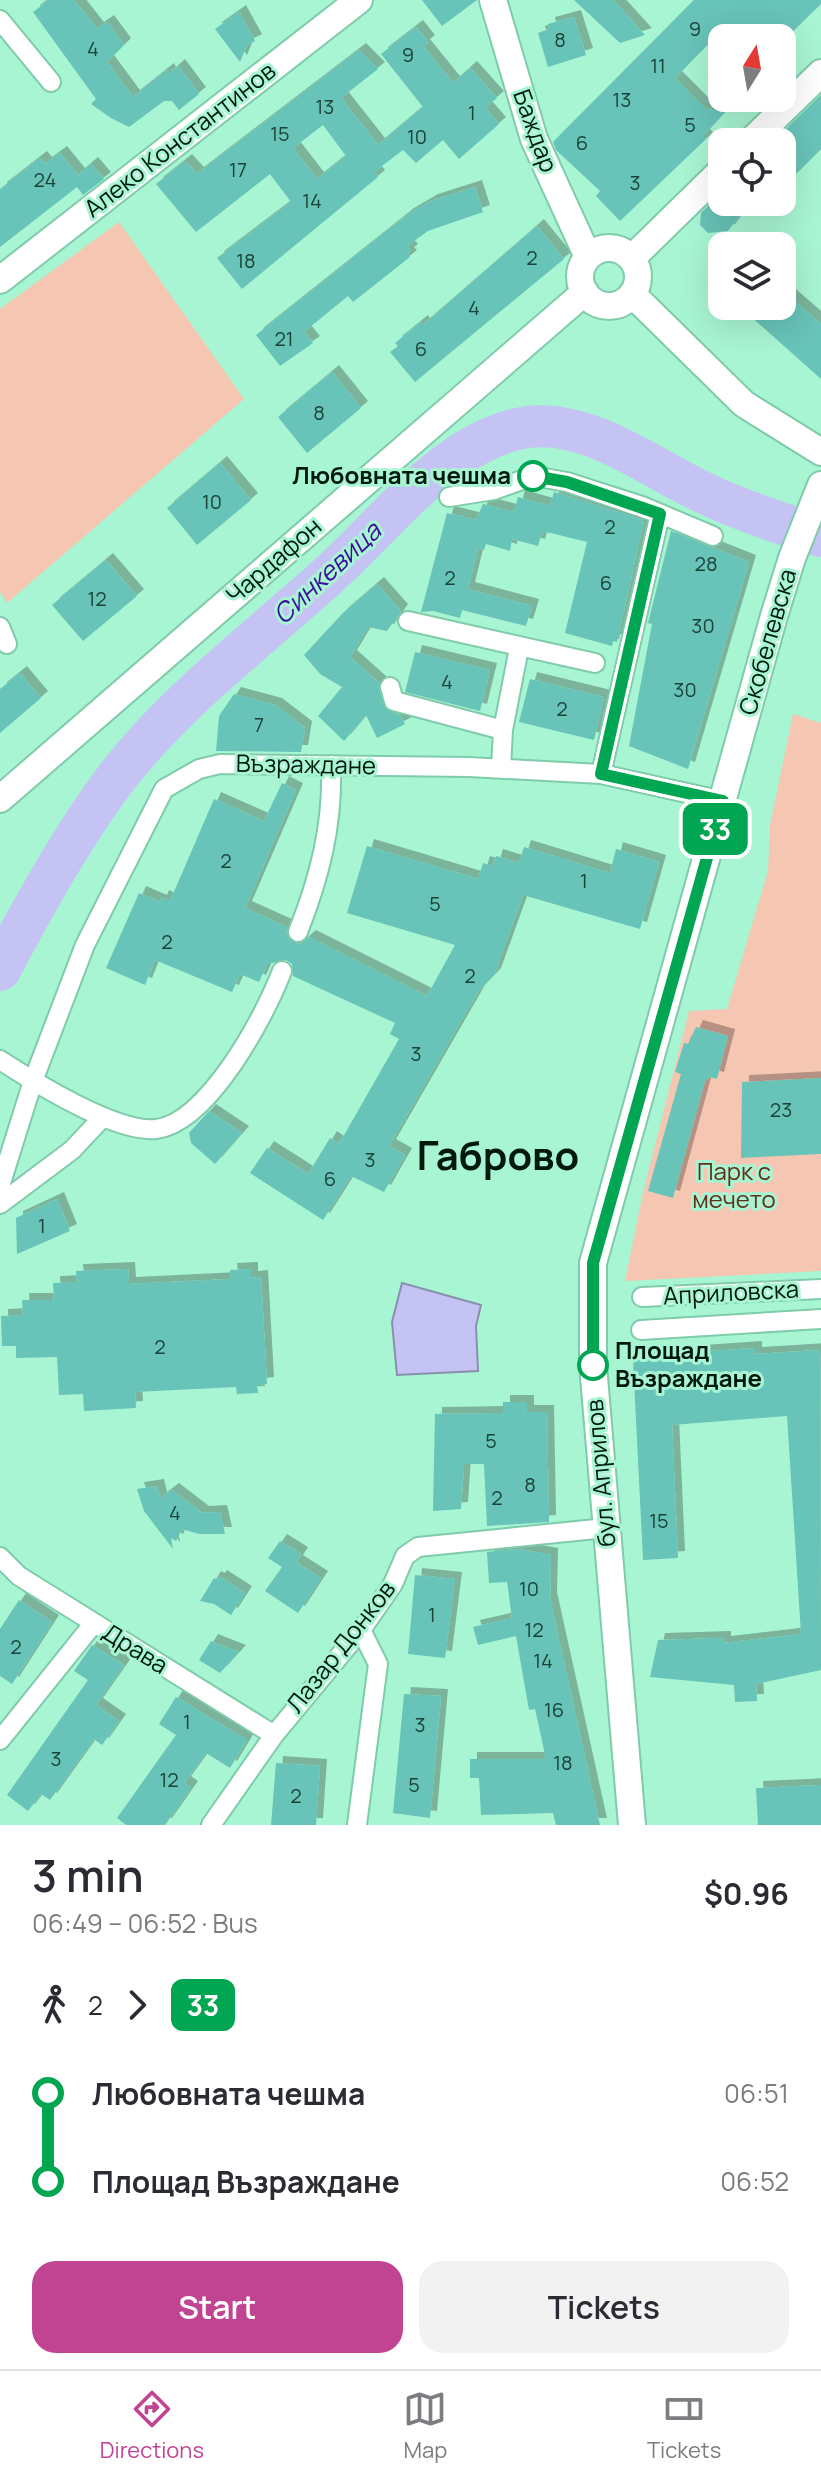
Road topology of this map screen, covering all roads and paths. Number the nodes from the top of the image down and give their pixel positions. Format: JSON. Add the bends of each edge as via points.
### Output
{"nodes":[{"id":1,"x":359,"y":0,"type":"edge"},
{"id":2,"x":493,"y":0,"type":"edge"},
{"id":3,"x":0,"y":20,"type":"edge"},
{"id":4,"x":821,"y":73,"type":"edge"},
{"id":5,"x":51,"y":82,"type":"dead end"},
{"id":6,"x":764,"y":128,"type":"edge"},
{"id":7,"x":708,"y":184,"type":"edge"},
{"id":8,"x":588,"y":257,"type":"junction"},
{"id":9,"x":632,"y":258,"type":"junction"},
{"id":10,"x":0,"y":280,"type":"edge"},
{"id":11,"x":585,"y":292,"type":"junction"},
{"id":12,"x":632,"y":294,"type":"junction"},
{"id":13,"x":821,"y":452,"type":"edge"},
{"id":14,"x":821,"y":485,"type":"edge"},
{"id":15,"x":449,"y":497,"type":"dead end"},
{"id":16,"x":660,"y":514,"type":"junction"},
{"id":17,"x":713,"y":536,"type":"dead end"},
{"id":18,"x":408,"y":621,"type":"dead end"},
{"id":19,"x":519,"y":648,"type":"junction"},
{"id":20,"x":595,"y":663,"type":"dead end"},
{"id":21,"x":390,"y":687,"type":"dead end"},
{"id":22,"x":503,"y":730,"type":"junction"},
{"id":23,"x":331,"y":765,"type":"junction"},
{"id":24,"x":501,"y":768,"type":"junction"},
{"id":25,"x":601,"y":774,"type":"junction"},
{"id":26,"x":0,"y":799,"type":"edge"},
{"id":27,"x":723,"y":801,"type":"junction"},
{"id":28,"x":298,"y":932,"type":"dead end"},
{"id":29,"x":282,"y":971,"type":"dead end"},
{"id":30,"x":6,"y":1064,"type":"edge"},
{"id":31,"x":33,"y":1081,"type":"junction"},
{"id":32,"x":103,"y":1117,"type":"junction"},
{"id":33,"x":0,"y":1186,"type":"edge"},
{"id":34,"x":0,"y":1204,"type":"edge"},
{"id":35,"x":821,"y":1289,"type":"edge"},
{"id":36,"x":642,"y":1297,"type":"dead end"},
{"id":37,"x":821,"y":1319,"type":"edge"},
{"id":38,"x":641,"y":1330,"type":"dead end"},
{"id":39,"x":606,"y":1528,"type":"junction"},
{"id":40,"x":0,"y":1557,"type":"edge"},
{"id":41,"x":94,"y":1623,"type":"junction"},
{"id":42,"x":361,"y":1630,"type":"junction"},
{"id":43,"x":274,"y":1735,"type":"junction"},
{"id":44,"x":0,"y":1740,"type":"edge"},
{"id":45,"x":211,"y":1825,"type":"edge"},
{"id":46,"x":357,"y":1825,"type":"edge"},
{"id":47,"x":632,"y":1825,"type":"edge"}],
"edges":[{"from":1,"to":10,"type":"main road","name":"Алеко Константинов"},
{"from":2,"to":8,"type":"main road","name":"Баждар","via":[[534,139]]},
{"from":3,"to":5,"type":"street"},
{"from":4,"to":6,"type":"main road"},
{"from":7,"to":9,"type":"main road"},
{"from":8,"to":9,"type":"main road","via":[[615,248]]},
{"from":8,"to":11,"type":"main road","via":[[581,274]]},
{"from":9,"to":12,"type":"main road","via":[[638,272]]},
{"from":11,"to":12,"type":"main road","via":[[608,305]]},
{"from":11,"to":26,"type":"main road","name":"Чардафон"},
{"from":12,"to":13,"type":"main road","via":[[744,404]]},
{"from":14,"to":27,"type":"main road","name":"Скобелевска","via":[[792,558]]},
{"from":15,"to":16,"type":"street","via":[[533,476]]},
{"from":16,"to":17,"type":"street"},
{"from":16,"to":25,"type":"street"},
{"from":18,"to":19,"type":"street"},
{"from":19,"to":20,"type":"street"},
{"from":19,"to":22,"type":"street"},
{"from":21,"to":22,"type":"street","via":[[394,701]]},
{"from":22,"to":24,"type":"street"},
{"from":23,"to":24,"type":"street","name":"Възраждане"},
{"from":23,"to":28,"type":"street","via":[[331,825]]},
{"from":23,"to":31,"type":"street","name":"Възраждане","via":[[220,764],[164,789],[85,945]]},
{"from":24,"to":25,"type":"street","name":"Възраждане"},
{"from":25,"to":27,"type":"street","name":"Възраждане"},
{"from":27,"to":39,"type":"main road","name":"бул. Априлов","via":[[593,1263],[593,1365]]},
{"from":29,"to":32,"type":"street","via":[[237,1059],[211,1092],[159,1129]]},
{"from":30,"to":31,"type":"street"},
{"from":31,"to":32,"type":"street"},
{"from":31,"to":33,"type":"street","name":"Възраждане"},
{"from":32,"to":34,"type":"street","via":[[72,1150]]},
{"from":35,"to":36,"type":"street","name":"Априловска"},
{"from":37,"to":38,"type":"street","name":"Априловска"},
{"from":39,"to":42,"type":"street","name":"Лазар Донков","via":[[418,1547],[405,1556]]},
{"from":39,"to":47,"type":"main road","name":"бул. Априлов"},
{"from":40,"to":41,"type":"street","name":"Драва","via":[[19,1576]]},
{"from":41,"to":43,"type":"street","name":"Драва"},
{"from":41,"to":44,"type":"street"},
{"from":42,"to":43,"type":"street","name":"Лазар Донков"},
{"from":42,"to":46,"type":"street","via":[[378,1664]]},
{"from":43,"to":45,"type":"street","name":"Лазар Донков"}]}
